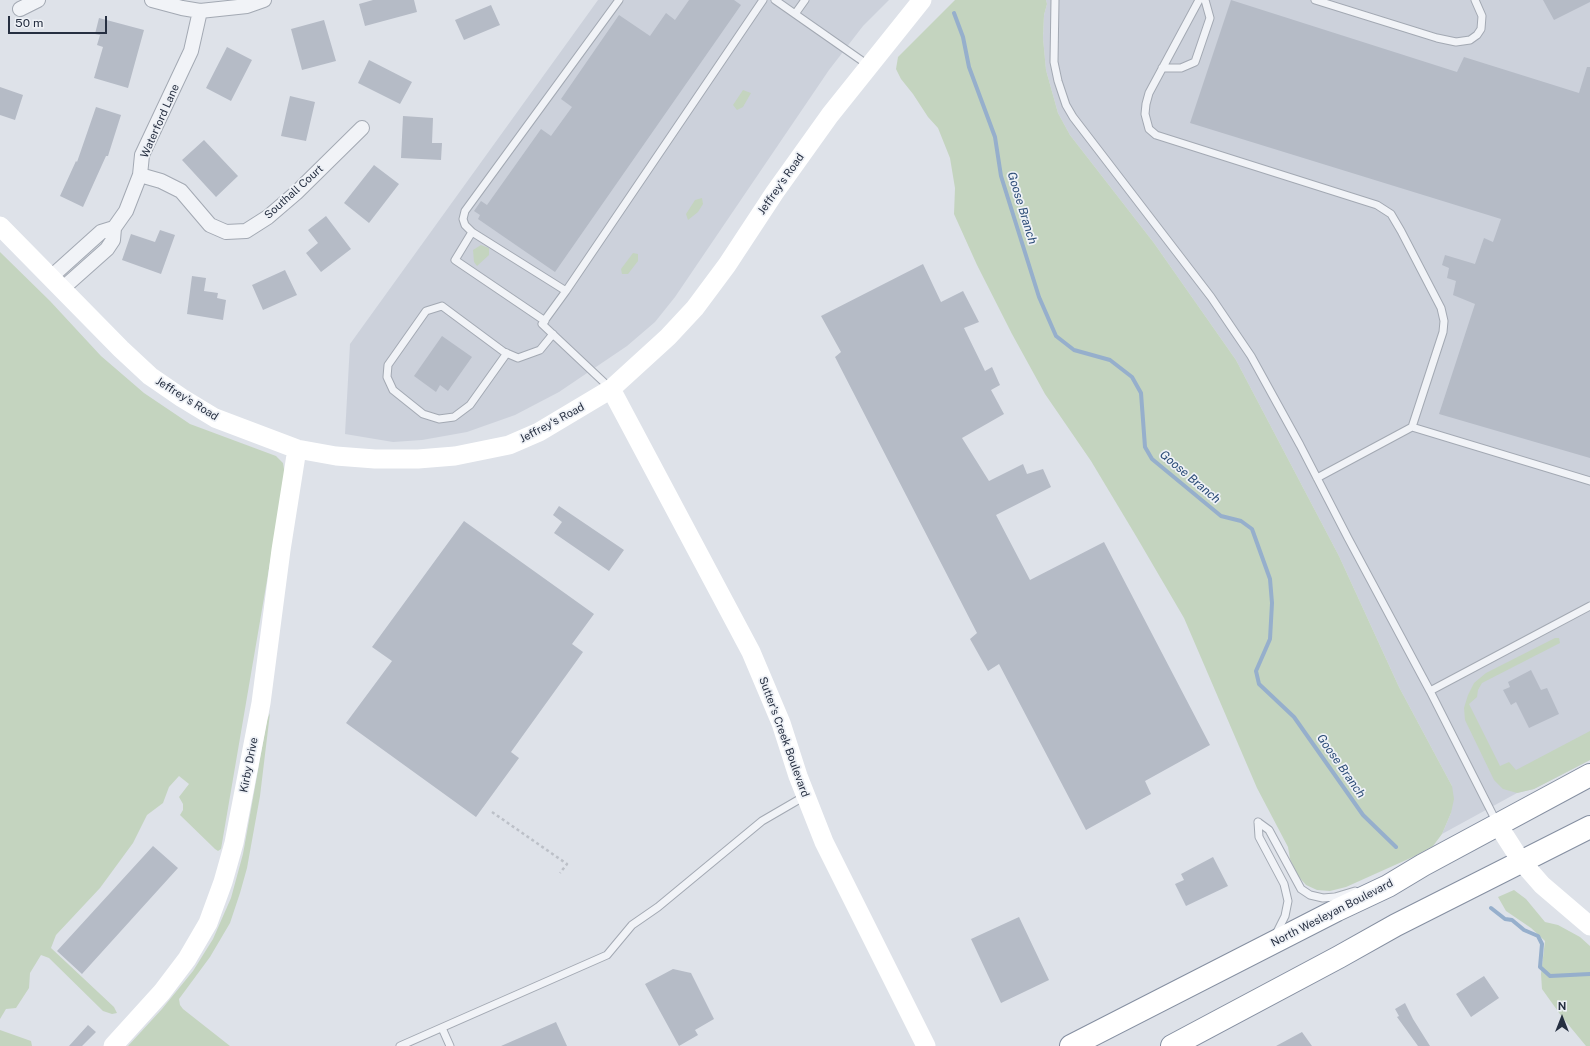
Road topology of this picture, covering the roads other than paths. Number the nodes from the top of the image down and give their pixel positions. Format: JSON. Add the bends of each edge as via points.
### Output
{"nodes":[{"id":1,"x":38,"y":0,"type":"edge"},
{"id":2,"x":152,"y":0,"type":"edge"},
{"id":3,"x":264,"y":0,"type":"edge"},
{"id":4,"x":619,"y":0,"type":"edge"},
{"id":5,"x":763,"y":0,"type":"edge"},
{"id":6,"x":775,"y":0,"type":"edge"},
{"id":7,"x":805,"y":0,"type":"edge"},
{"id":8,"x":922,"y":0,"type":"edge"},
{"id":9,"x":1055,"y":0,"type":"edge"},
{"id":10,"x":1199,"y":0,"type":"edge"},
{"id":11,"x":1205,"y":0,"type":"edge"},
{"id":12,"x":1315,"y":0,"type":"edge"},
{"id":13,"x":1475,"y":0,"type":"edge"},
{"id":14,"x":20,"y":9,"type":"dead end"},
{"id":15,"x":200,"y":11,"type":"junction"},
{"id":16,"x":795,"y":14,"type":"junction"},
{"id":17,"x":869,"y":66,"type":"junction"},
{"id":18,"x":1162,"y":68,"type":"junction"},
{"id":19,"x":362,"y":128,"type":"dead end"},
{"id":20,"x":140,"y":175,"type":"junction"},
{"id":21,"x":0,"y":226,"type":"edge"},
{"id":22,"x":472,"y":232,"type":"junction"},
{"id":23,"x":56,"y":283,"type":"junction"},
{"id":24,"x":566,"y":291,"type":"junction"},
{"id":25,"x":545,"y":321,"type":"junction"},
{"id":26,"x":553,"y":334,"type":"junction"},
{"id":27,"x":507,"y":353,"type":"junction"},
{"id":28,"x":611,"y":389,"type":"junction"},
{"id":29,"x":1412,"y":427,"type":"junction"},
{"id":30,"x":297,"y":448,"type":"junction"},
{"id":31,"x":1317,"y":478,"type":"junction"},
{"id":32,"x":1590,"y":481,"type":"edge"},
{"id":33,"x":1590,"y":606,"type":"edge"},
{"id":34,"x":1430,"y":691,"type":"junction"},
{"id":35,"x":1590,"y":775,"type":"edge"},
{"id":36,"x":806,"y":796,"type":"junction"},
{"id":37,"x":1498,"y":825,"type":"junction"},
{"id":38,"x":1590,"y":826,"type":"edge"},
{"id":39,"x":1521,"y":861,"type":"junction"},
{"id":40,"x":1388,"y":886,"type":"junction"},
{"id":41,"x":1590,"y":926,"type":"edge"},
{"id":42,"x":1266,"y":946,"type":"junction"},
{"id":43,"x":442,"y":1028,"type":"junction"},
{"id":44,"x":1098,"y":1038,"type":"edge"},
{"id":45,"x":120,"y":1043,"type":"edge"},
{"id":46,"x":400,"y":1046,"type":"edge"},
{"id":47,"x":450,"y":1046,"type":"edge"},
{"id":48,"x":926,"y":1046,"type":"edge"},
{"id":49,"x":1071,"y":1046,"type":"edge"},
{"id":50,"x":1172,"y":1046,"type":"edge"}],
"edges":[{"from":1,"to":14,"type":"street"},
{"from":2,"to":15,"type":"street"},
{"from":3,"to":15,"type":"street","via":[[247,6]]},
{"from":4,"to":22,"type":"lane","via":[[465,210],[463,219]]},
{"from":5,"to":24,"type":"lane"},
{"from":6,"to":16,"type":"lane"},
{"from":7,"to":16,"type":"lane"},
{"from":8,"to":17,"type":"street","name":"Jeffrey's Road"},
{"from":9,"to":31,"type":"lane","via":[[1054,62],[1066,105],[1211,297],[1251,356]]},
{"from":10,"to":18,"type":"lane"},
{"from":11,"to":18,"type":"lane","via":[[1210,18],[1195,62],[1181,68]]},
{"from":12,"to":13,"type":"lane","via":[[1456,42],[1470,40],[1481,29],[1482,16]]},
{"from":15,"to":20,"type":"street","name":"Waterford Lane","via":[[191,51],[142,155]]},
{"from":16,"to":17,"type":"lane"},
{"from":17,"to":28,"type":"street","name":"Jeffrey's Road","via":[[830,115],[727,265],[694,308],[668,337]]},
{"from":18,"to":29,"type":"lane","via":[[1149,93],[1145,114],[1149,129],[1156,135],[1377,205],[1390,214],[1441,308],[1444,321],[1443,332]]},
{"from":19,"to":20,"type":"street","name":"Southall Court","via":[[296,193],[268,217],[246,231],[226,232],[210,225],[181,191],[161,181]]},
{"from":20,"to":23,"type":"street","name":"Waterford Lane","via":[[126,211],[114,228],[113,240],[107,249]]},
{"from":21,"to":23,"type":"street","name":"Jeffrey's Road"},
{"from":22,"to":24,"type":"lane"},
{"from":22,"to":25,"type":"lane","via":[[455,260]]},
{"from":23,"to":30,"type":"street","name":"Jeffrey's Road","via":[[150,376],[182,398],[215,418]]},
{"from":24,"to":25,"type":"lane"},
{"from":25,"to":26,"type":"lane","via":[[542,324]]},
{"from":26,"to":27,"type":"lane","via":[[540,350],[518,358]]},
{"from":26,"to":28,"type":"lane"},
{"from":27,"to":27,"type":"lane","via":[[442,306],[426,311],[388,365],[387,377],[393,390],[423,414],[438,419],[454,417],[470,405]]},
{"from":28,"to":30,"type":"street","name":"Jeffrey's Road","via":[[539,432],[510,445],[455,456],[375,459],[336,456]]},
{"from":28,"to":36,"type":"street","name":"Sutter's Creek Boulevard","via":[[751,652],[781,723]]},
{"from":29,"to":31,"type":"lane"},
{"from":29,"to":32,"type":"lane"},
{"from":30,"to":45,"type":"street","name":"Kirby Drive","via":[[261,703],[234,843],[223,882],[208,922],[187,960]]},
{"from":31,"to":34,"type":"lane"},
{"from":33,"to":34,"type":"lane"},
{"from":34,"to":37,"type":"lane"},
{"from":35,"to":37,"type":"highway","name":"North Wesleyan Boulevard"},
{"from":36,"to":43,"type":"lane","via":[[762,821],[658,907],[632,925],[607,955]]},
{"from":36,"to":48,"type":"street","name":"Sutter's Creek Boulevard","via":[[824,842]]},
{"from":37,"to":39,"type":"street"},
{"from":37,"to":40,"type":"highway","name":"North Wesleyan Boulevard"},
{"from":38,"to":39,"type":"highway"},
{"from":39,"to":41,"type":"street","via":[[1542,885]]},
{"from":39,"to":50,"type":"highway"},
{"from":40,"to":42,"type":"highway","name":"North Wesleyan Boulevard"},
{"from":40,"to":42,"type":"lane","via":[[1363,889],[1335,897],[1310,895],[1301,889],[1269,830],[1258,822],[1259,837],[1284,884],[1288,901],[1279,930]]},
{"from":42,"to":44,"type":"highway","name":"North Wesleyan Boulevard"},
{"from":43,"to":46,"type":"lane"},
{"from":43,"to":47,"type":"lane"},
{"from":44,"to":49,"type":"highway","name":"North Wesleyan Boulevard"}]}
